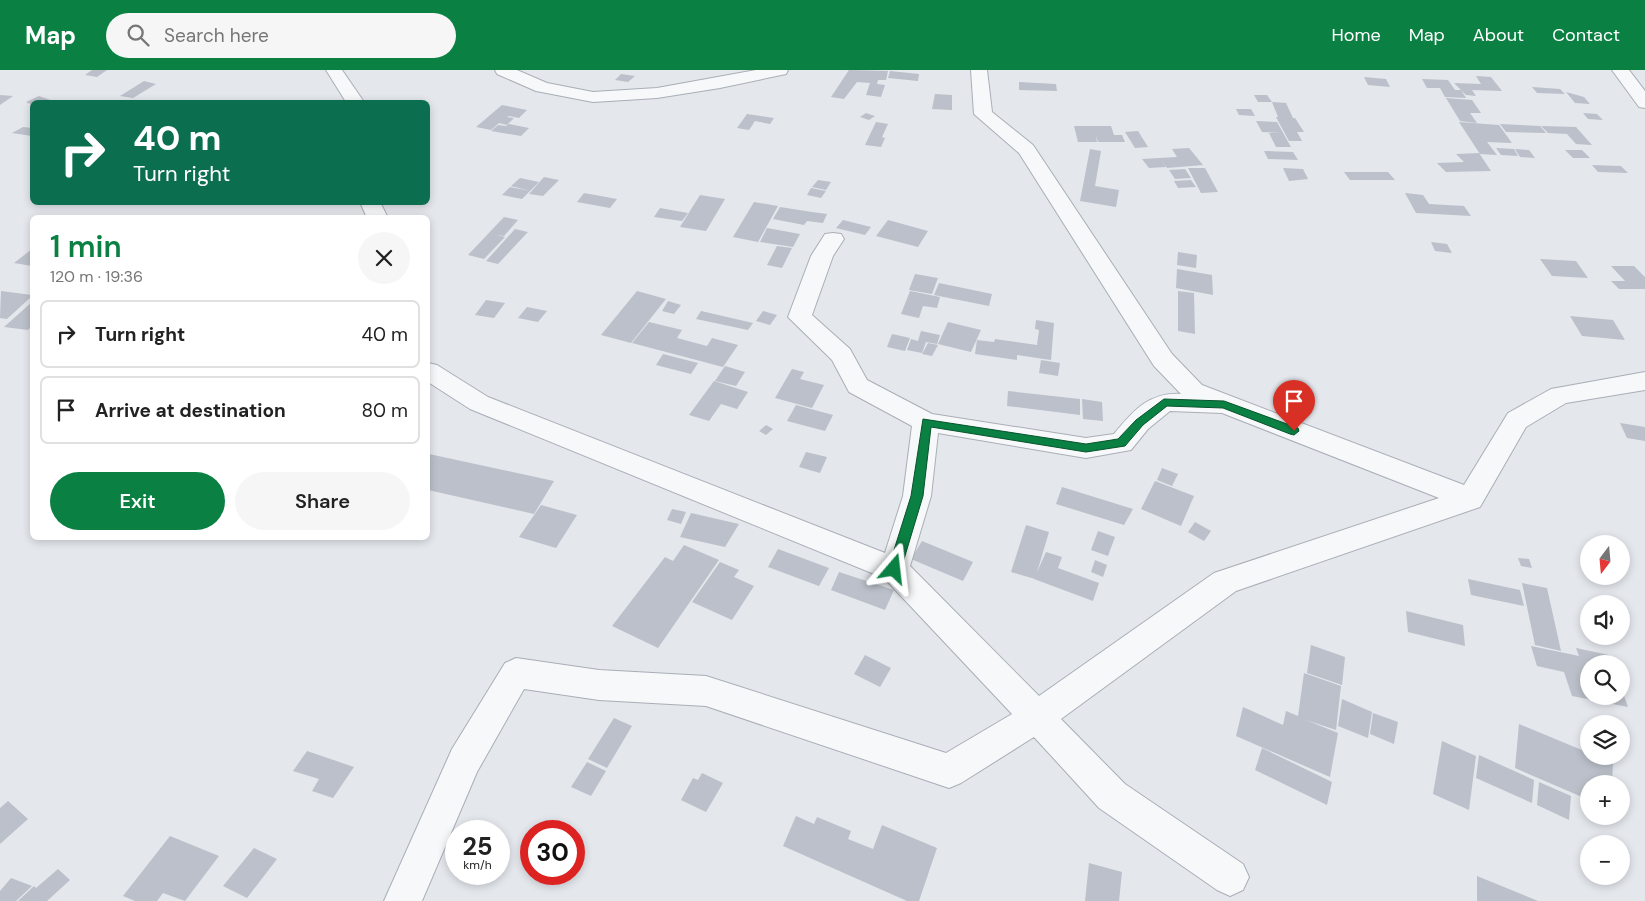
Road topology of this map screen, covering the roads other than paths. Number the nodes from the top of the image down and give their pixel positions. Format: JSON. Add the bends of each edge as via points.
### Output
{"nodes":[{"id":1,"x":334,"y":70,"type":"edge"},
{"id":2,"x":503,"y":70,"type":"edge"},
{"id":3,"x":780,"y":70,"type":"edge"},
{"id":4,"x":979,"y":70,"type":"edge"},
{"id":5,"x":1620,"y":70,"type":"edge"},
{"id":6,"x":354,"y":100,"type":"edge"},
{"id":7,"x":1645,"y":103,"type":"edge"},
{"id":8,"x":833,"y":240,"type":"dead end"},
{"id":9,"x":430,"y":372,"type":"edge"},
{"id":10,"x":1645,"y":381,"type":"edge"},
{"id":11,"x":1224,"y":404,"type":"junction"},
{"id":12,"x":926,"y":422,"type":"junction"},
{"id":13,"x":1470,"y":500,"type":"junction"},
{"id":14,"x":894,"y":569,"type":"junction"},
{"id":15,"x":1037,"y":717,"type":"junction"},
{"id":16,"x":1230,"y":877,"type":"dead end"},
{"id":17,"x":403,"y":901,"type":"edge"}],
"edges":[{"from":1,"to":6,"type":"street"},
{"from":2,"to":3,"type":"street","via":[[542,87],[592,97],[657,93]]},
{"from":4,"to":11,"type":"street","via":[[984,114],[1026,149],[1163,360],[1193,391]]},
{"from":5,"to":7,"type":"street"},
{"from":8,"to":12,"type":"street","via":[[822,256],[800,317],[841,355],[858,386]]},
{"from":9,"to":14,"type":"street","via":[[479,404]]},
{"from":10,"to":13,"type":"street","via":[[1560,395],[1517,420]]},
{"from":11,"to":12,"type":"street","via":[[1164,402],[1139,422],[1122,443],[1086,448]]},
{"from":11,"to":13,"type":"street"},
{"from":12,"to":14,"type":"street","via":[[917,496]]},
{"from":13,"to":15,"type":"street","via":[[1225,582]]},
{"from":14,"to":15,"type":"street"},
{"from":15,"to":16,"type":"street","via":[[1112,796]]},
{"from":15,"to":17,"type":"street","via":[[949,771],[706,691],[599,685],[516,673],[464,761]]}]}
